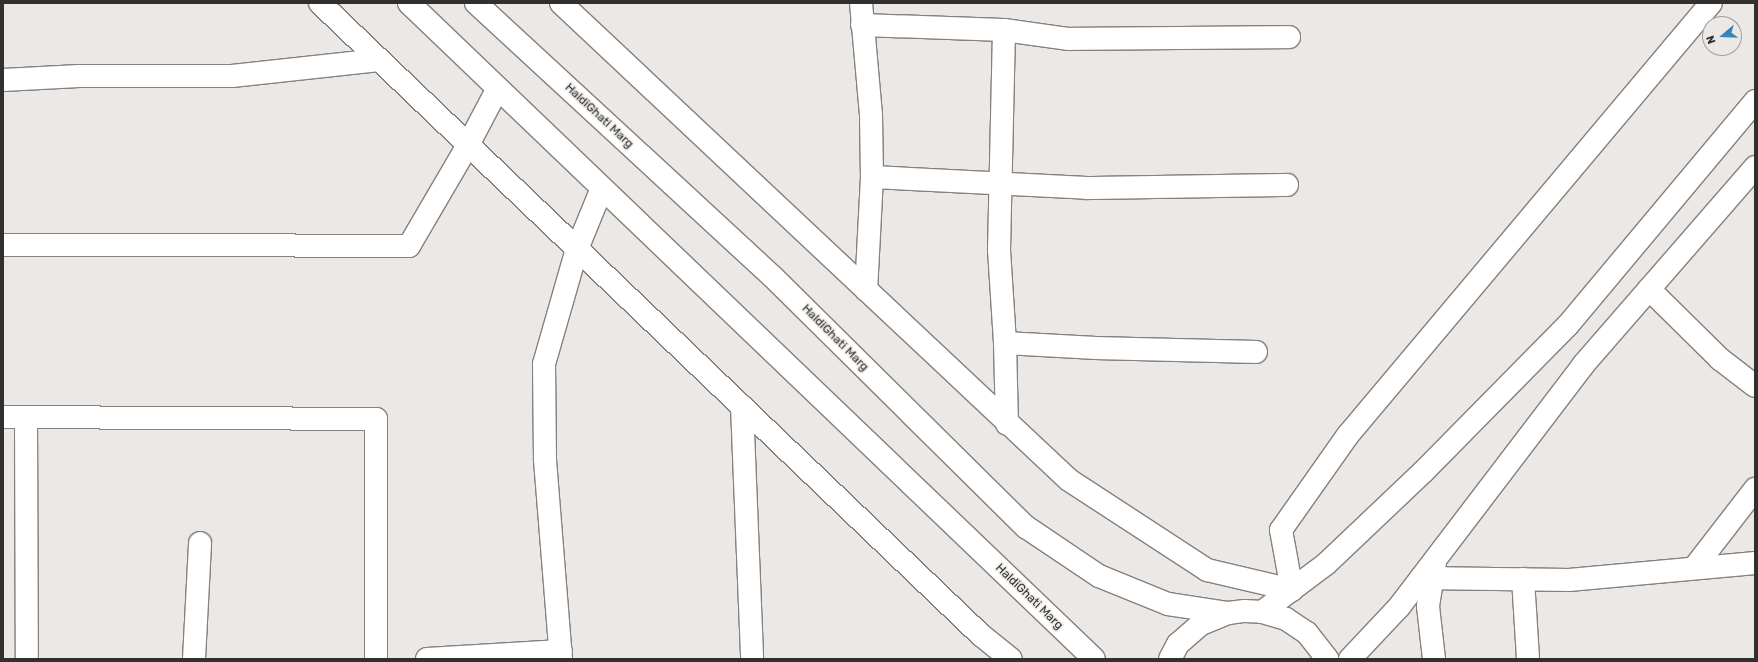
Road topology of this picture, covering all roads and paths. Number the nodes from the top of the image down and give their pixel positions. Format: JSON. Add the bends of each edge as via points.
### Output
{"nodes":[{"id":1,"x":320,"y":3,"type":"edge"},
{"id":2,"x":409,"y":3,"type":"edge"},
{"id":3,"x":476,"y":3,"type":"edge"},
{"id":4,"x":561,"y":3,"type":"edge"},
{"id":5,"x":861,"y":3,"type":"edge"},
{"id":6,"x":1711,"y":3,"type":"edge"},
{"id":7,"x":862,"y":25,"type":"junction"},
{"id":8,"x":1004,"y":30,"type":"junction"},
{"id":9,"x":1289,"y":37,"type":"dead end"},
{"id":10,"x":379,"y":60,"type":"junction"},
{"id":11,"x":3,"y":80,"type":"edge"},
{"id":12,"x":498,"y":88,"type":"junction"},
{"id":13,"x":1755,"y":101,"type":"edge"},
{"id":14,"x":468,"y":145,"type":"junction"},
{"id":15,"x":1753,"y":175,"type":"edge"},
{"id":16,"x":872,"y":177,"type":"junction"},
{"id":17,"x":1000,"y":185,"type":"junction"},
{"id":18,"x":1287,"y":185,"type":"dead end"},
{"id":19,"x":602,"y":188,"type":"junction"},
{"id":20,"x":3,"y":245,"type":"edge"},
{"id":21,"x":577,"y":249,"type":"junction"},
{"id":22,"x":1649,"y":289,"type":"junction"},
{"id":23,"x":866,"y":290,"type":"junction"},
{"id":24,"x":1005,"y":343,"type":"junction"},
{"id":25,"x":1256,"y":352,"type":"dead end"},
{"id":26,"x":1755,"y":386,"type":"edge"},
{"id":27,"x":742,"y":406,"type":"junction"},
{"id":28,"x":3,"y":417,"type":"edge"},
{"id":29,"x":26,"y":417,"type":"junction"},
{"id":30,"x":1007,"y":424,"type":"junction"},
{"id":31,"x":1755,"y":489,"type":"edge"},
{"id":32,"x":200,"y":543,"type":"dead end"},
{"id":33,"x":1755,"y":563,"type":"edge"},
{"id":34,"x":1694,"y":568,"type":"junction"},
{"id":35,"x":1430,"y":571,"type":"junction"},
{"id":36,"x":1523,"y":579,"type":"junction"},
{"id":37,"x":1292,"y":590,"type":"junction"},
{"id":38,"x":1262,"y":612,"type":"junction"},
{"id":39,"x":1228,"y":613,"type":"junction"},
{"id":40,"x":561,"y":655,"type":"edge"},
{"id":41,"x":27,"y":659,"type":"edge"},
{"id":42,"x":194,"y":659,"type":"edge"},
{"id":43,"x":376,"y":659,"type":"edge"},
{"id":44,"x":427,"y":659,"type":"edge"},
{"id":45,"x":752,"y":659,"type":"edge"},
{"id":46,"x":1011,"y":659,"type":"edge"},
{"id":47,"x":1094,"y":659,"type":"edge"},
{"id":48,"x":1170,"y":659,"type":"edge"},
{"id":49,"x":1327,"y":659,"type":"edge"},
{"id":50,"x":1350,"y":659,"type":"edge"},
{"id":51,"x":1434,"y":659,"type":"edge"},
{"id":52,"x":1528,"y":659,"type":"edge"}],
"edges":[{"from":1,"to":10,"type":"street"},
{"from":2,"to":12,"type":"street","name":"HaldiGhati Marg"},
{"from":3,"to":39,"type":"street","name":"HaldiGhati Marg","via":[[773,277],[1026,527],[1099,576],[1168,604]]},
{"from":4,"to":23,"type":"street"},
{"from":5,"to":7,"type":"street"},
{"from":6,"to":37,"type":"street","via":[[1348,435],[1282,530]]},
{"from":7,"to":8,"type":"street"},
{"from":7,"to":16,"type":"street","via":[[871,115]]},
{"from":8,"to":9,"type":"street","via":[[1069,39]]},
{"from":8,"to":17,"type":"street"},
{"from":10,"to":11,"type":"street","via":[[232,76],[79,76]]},
{"from":10,"to":14,"type":"street"},
{"from":12,"to":14,"type":"street"},
{"from":12,"to":19,"type":"street","name":"HaldiGhati Marg"},
{"from":13,"to":37,"type":"street","via":[[1568,325],[1423,472],[1326,564]]},
{"from":14,"to":20,"type":"street","via":[[409,246]]},
{"from":14,"to":21,"type":"street"},
{"from":15,"to":22,"type":"street"},
{"from":16,"to":17,"type":"street"},
{"from":16,"to":23,"type":"street"},
{"from":17,"to":18,"type":"street","via":[[1087,188]]},
{"from":17,"to":24,"type":"street","via":[[1000,250]]},
{"from":19,"to":21,"type":"street"},
{"from":19,"to":47,"type":"street","name":"HaldiGhati Marg"},
{"from":21,"to":27,"type":"street"},
{"from":21,"to":40,"type":"street","via":[[544,364],[545,458]]},
{"from":22,"to":26,"type":"street","via":[[1720,359]]},
{"from":22,"to":35,"type":"street","via":[[1584,364]]},
{"from":23,"to":30,"type":"street"},
{"from":24,"to":25,"type":"street"},
{"from":24,"to":30,"type":"street"},
{"from":27,"to":45,"type":"street"},
{"from":27,"to":46,"type":"street","via":[[981,635]]},
{"from":28,"to":29,"type":"street"},
{"from":29,"to":41,"type":"street"},
{"from":29,"to":43,"type":"street","via":[[376,419]]},
{"from":30,"to":37,"type":"street","via":[[1069,480],[1207,570]]},
{"from":31,"to":34,"type":"street"},
{"from":32,"to":42,"type":"street"},
{"from":33,"to":34,"type":"street"},
{"from":34,"to":36,"type":"street","via":[[1569,580]]},
{"from":35,"to":36,"type":"street"},
{"from":35,"to":50,"type":"street"},
{"from":35,"to":51,"type":"street","via":[[1428,606]]},
{"from":36,"to":52,"type":"street"},
{"from":37,"to":38,"type":"street"},
{"from":38,"to":39,"type":"street"},
{"from":38,"to":49,"type":"street","via":[[1286,619],[1307,633]]},
{"from":39,"to":48,"type":"street","via":[[1201,624],[1178,644]]},
{"from":40,"to":44,"type":"street"}]}
